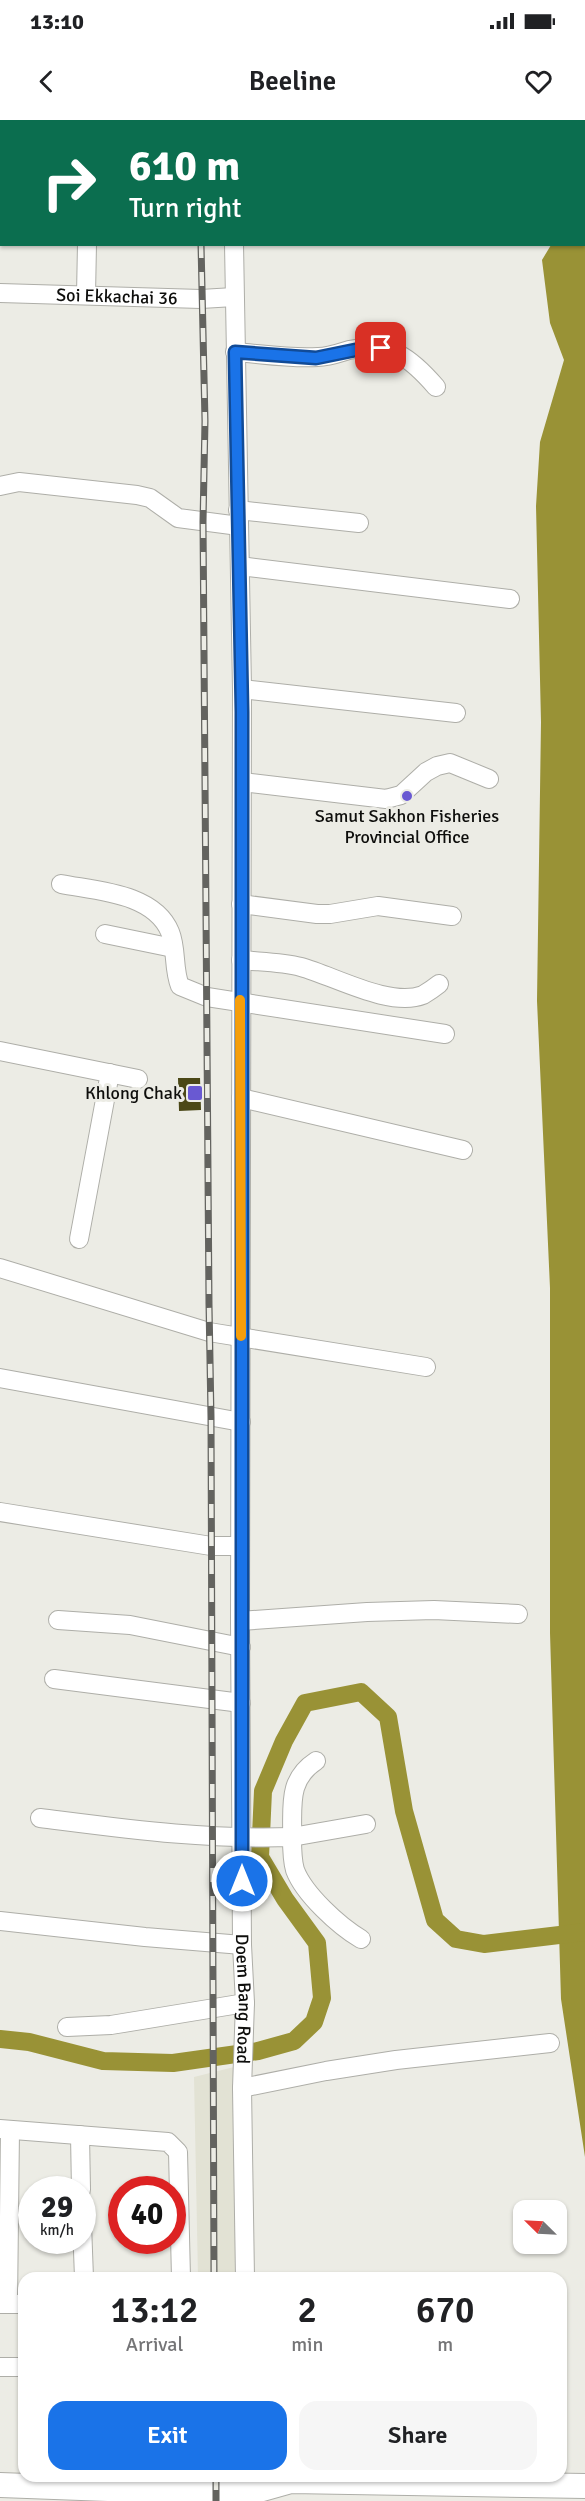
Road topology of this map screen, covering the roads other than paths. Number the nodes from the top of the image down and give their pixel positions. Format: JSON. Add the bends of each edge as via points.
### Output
{"nodes":[{"id":1,"x":87,"y":246,"type":"edge"},
{"id":2,"x":234,"y":246,"type":"edge"},
{"id":3,"x":0,"y":293,"type":"edge"},
{"id":4,"x":86,"y":295,"type":"junction"},
{"id":5,"x":234,"y":297,"type":"junction"},
{"id":6,"x":235,"y":352,"type":"junction"},
{"id":7,"x":436,"y":387,"type":"dead end"},
{"id":8,"x":0,"y":486,"type":"edge"},
{"id":9,"x":238,"y":518,"type":"junction"},
{"id":10,"x":359,"y":523,"type":"dead end"},
{"id":11,"x":240,"y":566,"type":"junction"},
{"id":12,"x":510,"y":599,"type":"dead end"},
{"id":13,"x":242,"y":689,"type":"junction"},
{"id":14,"x":456,"y":713,"type":"dead end"},
{"id":15,"x":489,"y":779,"type":"dead end"},
{"id":16,"x":242,"y":782,"type":"junction"},
{"id":17,"x":61,"y":884,"type":"dead end"},
{"id":18,"x":241,"y":904,"type":"junction"},
{"id":19,"x":452,"y":916,"type":"dead end"},
{"id":20,"x":105,"y":934,"type":"dead end"},
{"id":21,"x":173,"y":948,"type":"junction"},
{"id":22,"x":241,"y":960,"type":"junction"},
{"id":23,"x":439,"y":984,"type":"dead end"},
{"id":24,"x":240,"y":1002,"type":"junction"},
{"id":25,"x":445,"y":1034,"type":"dead end"},
{"id":26,"x":0,"y":1051,"type":"edge"},
{"id":27,"x":110,"y":1073,"type":"junction"},
{"id":28,"x":138,"y":1079,"type":"dead end"},
{"id":29,"x":241,"y":1098,"type":"junction"},
{"id":30,"x":463,"y":1150,"type":"dead end"},
{"id":31,"x":79,"y":1239,"type":"dead end"},
{"id":32,"x":0,"y":1268,"type":"edge"},
{"id":33,"x":241,"y":1337,"type":"junction"},
{"id":34,"x":426,"y":1367,"type":"dead end"},
{"id":35,"x":0,"y":1378,"type":"edge"},
{"id":36,"x":241,"y":1422,"type":"junction"},
{"id":37,"x":0,"y":1512,"type":"edge"},
{"id":38,"x":240,"y":1546,"type":"junction"},
{"id":39,"x":518,"y":1614,"type":"dead end"},
{"id":40,"x":58,"y":1620,"type":"dead end"},
{"id":41,"x":240,"y":1621,"type":"junction"},
{"id":42,"x":241,"y":1647,"type":"junction"},
{"id":43,"x":54,"y":1679,"type":"dead end"},
{"id":44,"x":241,"y":1703,"type":"junction"},
{"id":45,"x":316,"y":1761,"type":"dead end"},
{"id":46,"x":40,"y":1818,"type":"dead end"},
{"id":47,"x":366,"y":1824,"type":"dead end"},
{"id":48,"x":292,"y":1837,"type":"junction"},
{"id":49,"x":242,"y":1839,"type":"junction"},
{"id":50,"x":0,"y":1921,"type":"edge"},
{"id":51,"x":361,"y":1939,"type":"dead end"},
{"id":52,"x":242,"y":1945,"type":"junction"},
{"id":53,"x":245,"y":2003,"type":"junction"},
{"id":54,"x":67,"y":2027,"type":"dead end"},
{"id":55,"x":550,"y":2043,"type":"dead end"},
{"id":56,"x":242,"y":2087,"type":"junction"},
{"id":57,"x":5,"y":2130,"type":"edge"},
{"id":58,"x":80,"y":2134,"type":"junction"},
{"id":59,"x":81,"y":2176,"type":"edge"},
{"id":60,"x":83,"y":2254,"type":"edge"},
{"id":61,"x":84,"y":2272,"type":"edge"},
{"id":62,"x":181,"y":2272,"type":"edge"},
{"id":63,"x":245,"y":2272,"type":"edge"},
{"id":64,"x":11,"y":2304,"type":"edge"},
{"id":65,"x":0,"y":2367,"type":"edge"},
{"id":66,"x":18,"y":2367,"type":"edge"},
{"id":67,"x":286,"y":2482,"type":"edge"},
{"id":68,"x":418,"y":2482,"type":"edge"},
{"id":69,"x":182,"y":2484,"type":"edge"},
{"id":70,"x":0,"y":2485,"type":"edge"},
{"id":71,"x":585,"y":2486,"type":"edge"},
{"id":72,"x":248,"y":2490,"type":"edge"},
{"id":73,"x":277,"y":2501,"type":"edge"}],
"edges":[{"from":1,"to":4,"type":"street"},
{"from":2,"to":5,"type":"street","name":"Doem Bang Road"},
{"from":3,"to":4,"type":"street","name":"Soi Ekkachai 36"},
{"from":4,"to":5,"type":"street","name":"Soi Ekkachai 36"},
{"from":5,"to":6,"type":"street","name":"Doem Bang Road"},
{"from":6,"to":7,"type":"street","via":[[316,358],[381,348],[417,365]]},
{"from":6,"to":9,"type":"street","name":"Doem Bang Road"},
{"from":8,"to":9,"type":"street","via":[[19,482],[136,495],[150,498],[178,518]]},
{"from":9,"to":10,"type":"street"},
{"from":9,"to":11,"type":"street","name":"Doem Bang Road"},
{"from":11,"to":12,"type":"street"},
{"from":11,"to":13,"type":"street","name":"Doem Bang Road"},
{"from":13,"to":14,"type":"street"},
{"from":13,"to":16,"type":"street","name":"Doem Bang Road"},
{"from":15,"to":16,"type":"street","via":[[467,769],[444,765],[426,772],[401,795],[386,799]]},
{"from":16,"to":18,"type":"street","name":"Doem Bang Road"},
{"from":17,"to":21,"type":"street","via":[[146,904],[164,920]]},
{"from":18,"to":19,"type":"street","via":[[317,914],[378,906]]},
{"from":18,"to":22,"type":"street","name":"Doem Bang Road"},
{"from":20,"to":21,"type":"street"},
{"from":21,"to":24,"type":"street","via":[[180,986]]},
{"from":22,"to":23,"type":"street","via":[[301,967],[343,984],[397,996],[424,994]]},
{"from":22,"to":24,"type":"street","name":"Doem Bang Road"},
{"from":24,"to":25,"type":"street"},
{"from":24,"to":29,"type":"street","name":"Doem Bang Road"},
{"from":26,"to":27,"type":"street"},
{"from":27,"to":28,"type":"street"},
{"from":27,"to":31,"type":"street"},
{"from":29,"to":30,"type":"street"},
{"from":29,"to":33,"type":"street","name":"Doem Bang Road"},
{"from":32,"to":33,"type":"street","via":[[210,1332]]},
{"from":33,"to":34,"type":"street"},
{"from":33,"to":36,"type":"street","name":"Doem Bang Road"},
{"from":35,"to":36,"type":"street"},
{"from":36,"to":38,"type":"street","name":"Doem Bang Road"},
{"from":37,"to":38,"type":"street","via":[[211,1545]]},
{"from":38,"to":41,"type":"street","name":"Doem Bang Road"},
{"from":39,"to":41,"type":"street","via":[[378,1612]]},
{"from":40,"to":42,"type":"street","via":[[130,1625]]},
{"from":41,"to":42,"type":"street","name":"Doem Bang Road"},
{"from":42,"to":44,"type":"street","name":"Doem Bang Road"},
{"from":43,"to":44,"type":"street"},
{"from":44,"to":49,"type":"street","name":"Doem Bang Road"},
{"from":45,"to":48,"type":"street","via":[[306,1767],[295,1785]]},
{"from":46,"to":49,"type":"street","via":[[163,1834]]},
{"from":47,"to":48,"type":"street"},
{"from":48,"to":49,"type":"street"},
{"from":48,"to":51,"type":"street","via":[[295,1869],[305,1887]]},
{"from":49,"to":52,"type":"street","name":"Doem Bang Road"},
{"from":50,"to":52,"type":"street"},
{"from":52,"to":53,"type":"street","name":"Doem Bang Road"},
{"from":53,"to":54,"type":"street","via":[[111,2025]]},
{"from":53,"to":56,"type":"street","name":"Doem Bang Road"},
{"from":55,"to":56,"type":"street","via":[[396,2060]]},
{"from":56,"to":63,"type":"street","name":"Doem Bang Road"},
{"from":57,"to":58,"type":"street"},
{"from":57,"to":64,"type":"street"},
{"from":58,"to":59,"type":"street"},
{"from":58,"to":62,"type":"street","via":[[168,2142],[176,2148]]},
{"from":60,"to":61,"type":"street"},
{"from":65,"to":66,"type":"street"},
{"from":67,"to":72,"type":"main road"},
{"from":68,"to":71,"type":"main road"},
{"from":69,"to":70,"type":"main road"},
{"from":69,"to":72,"type":"main road"},
{"from":72,"to":73,"type":"main road"}]}
